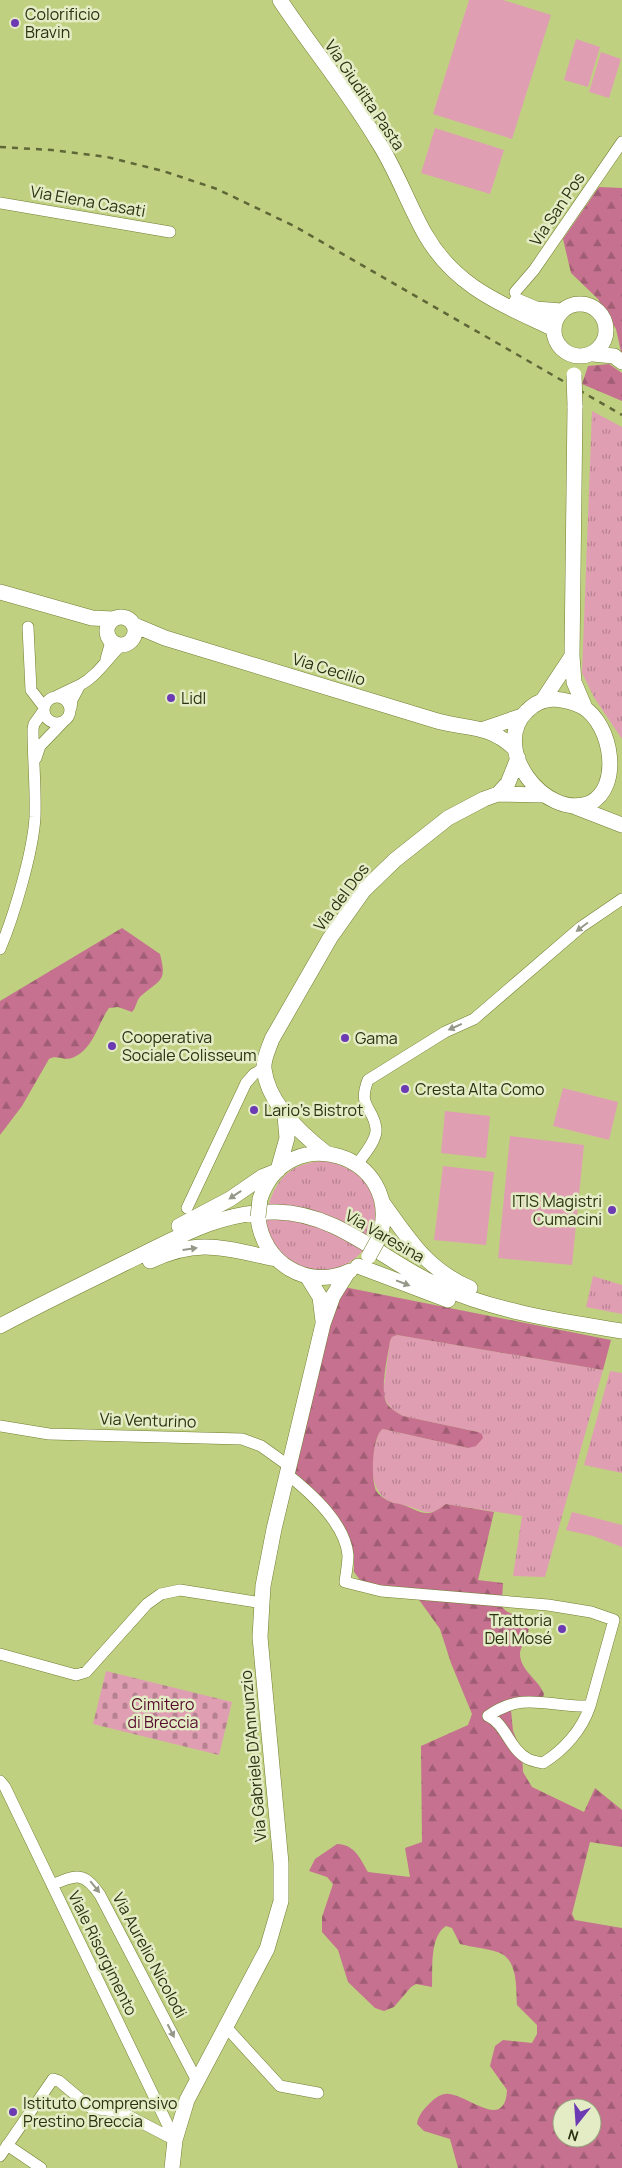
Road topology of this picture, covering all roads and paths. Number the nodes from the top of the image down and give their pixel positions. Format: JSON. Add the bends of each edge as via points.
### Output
{"nodes":[{"id":1,"x":280,"y":0,"type":"edge"},
{"id":2,"x":622,"y":142,"type":"edge"},
{"id":3,"x":0,"y":203,"type":"edge"},
{"id":4,"x":170,"y":232,"type":"dead end"},
{"id":5,"x":438,"y":252,"type":"junction"},
{"id":6,"x":515,"y":292,"type":"dead end"},
{"id":7,"x":561,"y":311,"type":"junction"},
{"id":8,"x":554,"y":329,"type":"junction"},
{"id":9,"x":607,"y":331,"type":"junction"},
{"id":10,"x":567,"y":354,"type":"junction"},
{"id":11,"x":588,"y":355,"type":"junction"},
{"id":12,"x":618,"y":359,"type":"edge"},
{"id":13,"x":574,"y":374,"type":"junction"},
{"id":14,"x":0,"y":592,"type":"edge"},
{"id":15,"x":28,"y":627,"type":"dead end"},
{"id":16,"x":119,"y":633,"type":"junction"},
{"id":17,"x":572,"y":656,"type":"junction"},
{"id":18,"x":30,"y":679,"type":"junction"},
{"id":19,"x":80,"y":685,"type":"junction"},
{"id":20,"x":55,"y":697,"type":"junction"},
{"id":21,"x":543,"y":700,"type":"junction"},
{"id":22,"x":71,"y":708,"type":"junction"},
{"id":23,"x":584,"y":708,"type":"junction"},
{"id":24,"x":44,"y":709,"type":"junction"},
{"id":25,"x":522,"y":716,"type":"junction"},
{"id":26,"x":63,"y":722,"type":"junction"},
{"id":27,"x":484,"y":729,"type":"junction"},
{"id":28,"x":516,"y":753,"type":"junction"},
{"id":29,"x":35,"y":762,"type":"junction"},
{"id":30,"x":618,"y":763,"type":"edge"},
{"id":31,"x":498,"y":794,"type":"junction"},
{"id":32,"x":545,"y":795,"type":"junction"},
{"id":33,"x":569,"y":805,"type":"junction"},
{"id":34,"x":622,"y":825,"type":"edge"},
{"id":35,"x":622,"y":899,"type":"edge"},
{"id":36,"x":0,"y":949,"type":"edge"},
{"id":37,"x":264,"y":1068,"type":"junction"},
{"id":38,"x":285,"y":1116,"type":"junction"},
{"id":39,"x":326,"y":1153,"type":"junction"},
{"id":40,"x":357,"y":1165,"type":"junction"},
{"id":41,"x":277,"y":1171,"type":"junction"},
{"id":42,"x":382,"y":1202,"type":"junction"},
{"id":43,"x":187,"y":1208,"type":"dead end"},
{"id":44,"x":276,"y":1259,"type":"junction"},
{"id":45,"x":358,"y":1264,"type":"junction"},
{"id":46,"x":307,"y":1276,"type":"junction"},
{"id":47,"x":324,"y":1324,"type":"junction"},
{"id":48,"x":0,"y":1326,"type":"edge"},
{"id":49,"x":617,"y":1330,"type":"edge"},
{"id":50,"x":0,"y":1426,"type":"edge"},
{"id":51,"x":288,"y":1470,"type":"junction"},
{"id":52,"x":262,"y":1603,"type":"junction"},
{"id":53,"x":618,"y":1622,"type":"edge"},
{"id":54,"x":0,"y":1654,"type":"edge"},
{"id":55,"x":590,"y":1706,"type":"junction"},
{"id":56,"x":0,"y":1781,"type":"edge"},
{"id":57,"x":52,"y":1885,"type":"junction"},
{"id":58,"x":226,"y":2027,"type":"junction"},
{"id":59,"x":197,"y":2081,"type":"junction"},
{"id":60,"x":318,"y":2094,"type":"dead end"},
{"id":61,"x":175,"y":2140,"type":"junction"},
{"id":62,"x":8,"y":2146,"type":"junction"},
{"id":63,"x":0,"y":2156,"type":"edge"},
{"id":64,"x":41,"y":2168,"type":"edge"},
{"id":65,"x":172,"y":2168,"type":"edge"}],
"edges":[{"from":1,"to":5,"type":"main road","name":"Via Giuditta Pasta","via":[[378,140],[428,240]]},
{"from":2,"to":6,"type":"street","name":"Via San Pos","via":[[534,270]]},
{"from":3,"to":4,"type":"street","name":"Via Elena Casati"},
{"from":5,"to":7,"type":"main road","via":[[507,297],[536,309]]},
{"from":5,"to":8,"type":"main road","via":[[466,283],[488,298]]},
{"from":7,"to":8,"type":"main road"},
{"from":7,"to":9,"type":"main road","via":[[574,305],[588,305],[600,313]]},
{"from":8,"to":10,"type":"main road","via":[[557,343]]},
{"from":9,"to":11,"type":"main road","via":[[604,341]]},
{"from":9,"to":12,"type":"main road"},
{"from":10,"to":11,"type":"main road"},
{"from":10,"to":13,"type":"main road"},
{"from":11,"to":12,"type":"main road"},
{"from":11,"to":13,"type":"main road"},
{"from":13,"to":17,"type":"main road","bridge":true},
{"from":14,"to":16,"type":"main road","name":"Via Cecilio","via":[[74,613]]},
{"from":15,"to":18,"type":"street"},
{"from":16,"to":19,"type":"street","via":[[97,673]]},
{"from":16,"to":27,"type":"main road","name":"Via Cecilio","via":[[165,638],[437,721]]},
{"from":17,"to":21,"type":"main road","name":"Via Cecilio"},
{"from":17,"to":23,"type":"main road","via":[[574,682]]},
{"from":18,"to":20,"type":"street","via":[[39,694]]},
{"from":18,"to":24,"type":"street","via":[[31,690]]},
{"from":19,"to":20,"type":"street"},
{"from":19,"to":22,"type":"street"},
{"from":20,"to":22,"type":"street","via":[[65,699]]},
{"from":20,"to":24,"type":"street"},
{"from":21,"to":23,"type":"main road","via":[[564,700]]},
{"from":21,"to":25,"type":"main road","name":"Via Cecilio"},
{"from":22,"to":26,"type":"street"},
{"from":23,"to":30,"type":"main road","via":[[607,736]]},
{"from":24,"to":26,"type":"street","via":[[49,720]]},
{"from":24,"to":29,"type":"street","via":[[33,729]]},
{"from":25,"to":27,"type":"main road","name":"Via Cecilio"},
{"from":25,"to":28,"type":"main road","via":[[515,732]]},
{"from":26,"to":29,"type":"street","via":[[40,746]]},
{"from":27,"to":28,"type":"main road","name":"Via Cecilio","via":[[502,737]]},
{"from":28,"to":31,"type":"main road","via":[[508,783]]},
{"from":28,"to":32,"type":"main road","name":"Via Cecilio","via":[[531,781]]},
{"from":29,"to":36,"type":"street","via":[[35,820],[31,843]]},
{"from":30,"to":33,"type":"main road","via":[[604,792],[589,803]]},
{"from":31,"to":32,"type":"main road","name":"Via del Dos"},
{"from":31,"to":37,"type":"main road","name":"Via del Dos","via":[[467,807],[434,828],[394,860],[364,890],[330,938],[272,1039]]},
{"from":32,"to":33,"type":"main road","name":"Via Cecilio"},
{"from":33,"to":34,"type":"main road","name":"Via Cecilio"},
{"from":35,"to":40,"type":"street","one_way":true,"via":[[581,927],[474,1019],[445,1032],[368,1080],[363,1092],[365,1105],[376,1129],[373,1141]]},
{"from":37,"to":38,"type":"main road","via":[[269,1086]]},
{"from":37,"to":43,"type":"street","via":[[246,1083]]},
{"from":38,"to":39,"type":"main road"},
{"from":38,"to":41,"type":"main road","via":[[288,1138]]},
{"from":39,"to":40,"type":"main road"},
{"from":39,"to":41,"type":"main road","via":[[299,1157]]},
{"from":40,"to":42,"type":"main road","via":[[372,1179]]},
{"from":41,"to":44,"type":"main road","bridge":true,"via":[[260,1199],[258,1218],[264,1242]]},
{"from":41,"to":48,"type":"main road","one_way":true,"via":[[152,1241],[54,1289]]},
{"from":42,"to":45,"type":"main road","bridge":true,"via":[[380,1236]]},
{"from":42,"to":49,"type":"main road","via":[[418,1252],[456,1282],[487,1295]]},
{"from":44,"to":46,"type":"main road"},
{"from":48,"to":44,"type":"main road","one_way":true,"via":[[70,1299],[160,1256],[181,1250],[229,1248]]},
{"from":45,"to":46,"type":"main road","via":[[331,1277]]},
{"from":45,"to":47,"type":"main road","name":"Via Gabriele D'Annunzio","via":[[333,1296]]},
{"from":45,"to":49,"type":"main road","one_way":true,"via":[[457,1303],[492,1313],[572,1328]]},
{"from":46,"to":47,"type":"main road","name":"Via Gabriele D'Annunzio","via":[[320,1297]]},
{"from":47,"to":51,"type":"main road","name":"Via Gabriele D'Annunzio"},
{"from":48,"to":49,"type":"main road","name":"Via Varesina","via":[[201,1226],[235,1216],[278,1212],[321,1220],[369,1244],[416,1275],[484,1303]]},
{"from":50,"to":51,"type":"street","name":"Via Venturino","via":[[49,1434],[242,1439],[261,1446]]},
{"from":51,"to":52,"type":"main road","name":"Via Gabriele D'Annunzio","via":[[264,1572]]},
{"from":51,"to":53,"type":"street","name":"Via Venturino","via":[[320,1502],[334,1523],[347,1551],[345,1582],[381,1591],[548,1605],[592,1612]]},
{"from":52,"to":54,"type":"street","via":[[180,1590],[161,1594],[147,1604],[86,1672],[76,1675]]},
{"from":52,"to":58,"type":"main road","name":"Via Gabriele D'Annunzio","via":[[260,1636],[281,1864],[281,1900],[267,1949]]},
{"from":53,"to":55,"type":"street"},
{"from":55,"to":55,"type":"street","via":[[574,1735],[557,1754],[543,1763],[528,1760],[516,1750],[496,1719],[488,1716],[502,1706],[526,1700]]},
{"from":56,"to":57,"type":"street","name":"Viale Risorgimento"},
{"from":57,"to":59,"type":"street","name":"Via Aurelio Nicolodi","one_way":true,"via":[[77,1876],[96,1888]]},
{"from":57,"to":61,"type":"street","name":"Viale Risorgimento"},
{"from":58,"to":59,"type":"main road","name":"Via Gabriele D'Annunzio"},
{"from":58,"to":60,"type":"street","via":[[280,2086]]},
{"from":59,"to":61,"type":"main road","name":"Via Gabriele D'Annunzio","via":[[187,2100]]},
{"from":61,"to":62,"type":"street","via":[[121,2112],[91,2108],[54,2079]]},
{"from":61,"to":65,"type":"main road","name":"Via Gabriele D'Annunzio"},
{"from":62,"to":63,"type":"street"},
{"from":62,"to":64,"type":"street"}]}
